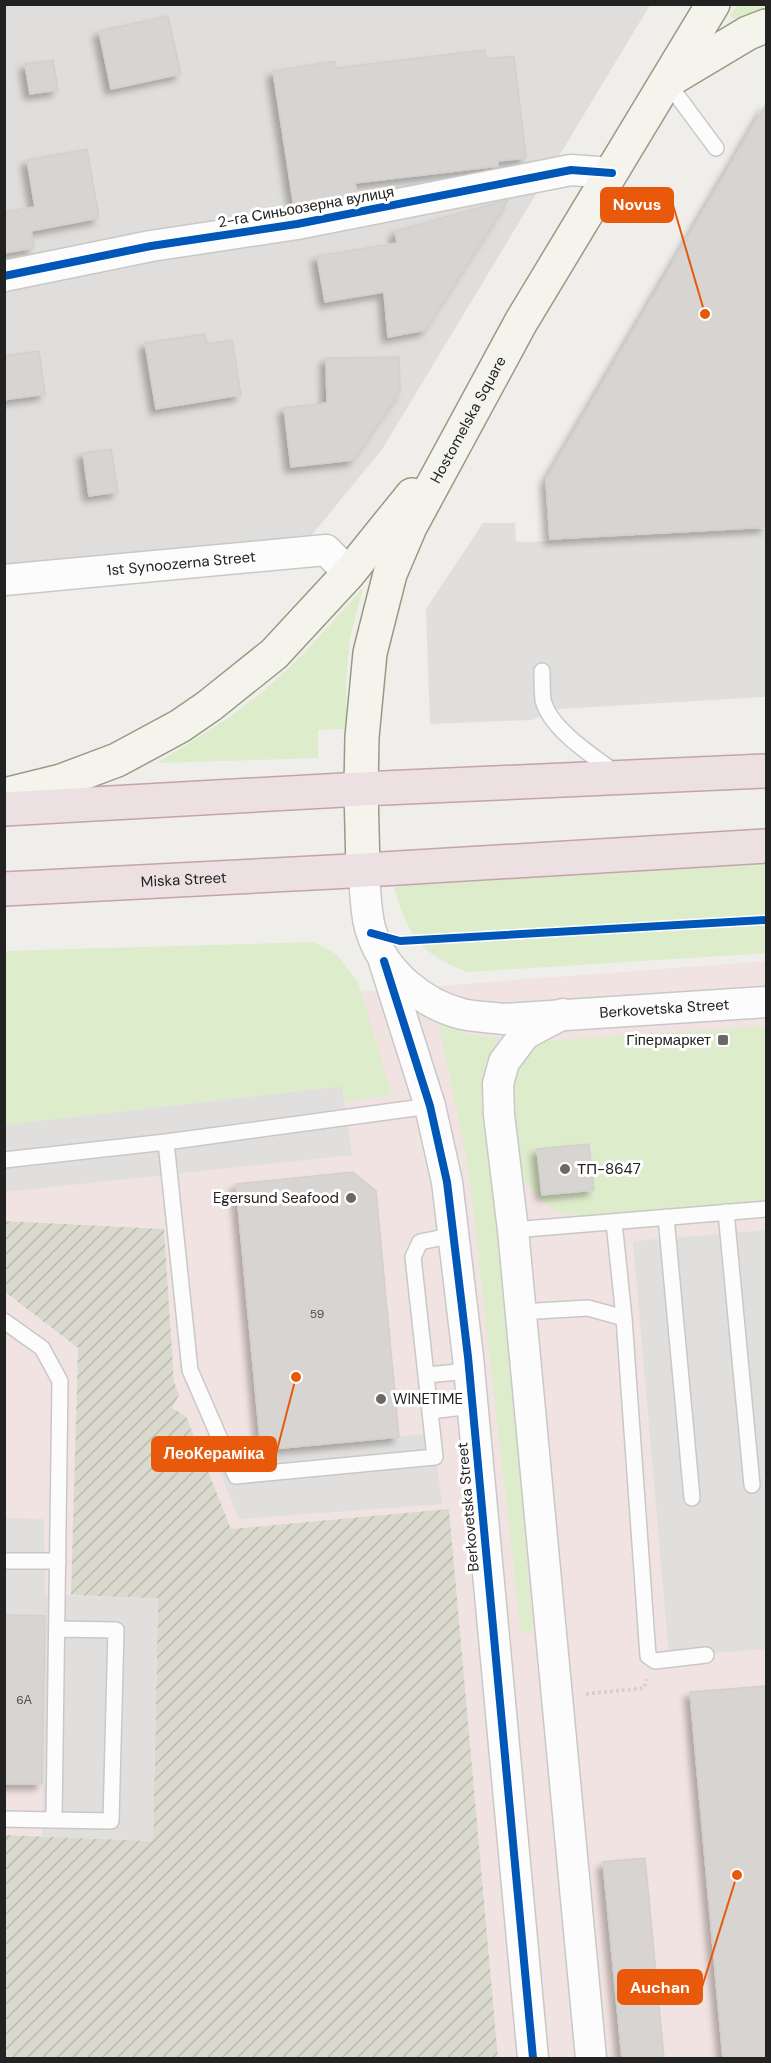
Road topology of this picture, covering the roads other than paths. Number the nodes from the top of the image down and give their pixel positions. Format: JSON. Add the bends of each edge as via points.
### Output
{"nodes":[{"id":1,"x":713,"y":4,"type":"edge"},
{"id":2,"x":766,"y":26,"type":"edge"},
{"id":3,"x":667,"y":81,"type":"junction"},
{"id":4,"x":716,"y":148,"type":"dead end"},
{"id":5,"x":612,"y":173,"type":"junction"},
{"id":6,"x":4,"y":276,"type":"edge"},
{"id":7,"x":444,"y":465,"type":"junction"},
{"id":8,"x":349,"y":573,"type":"junction"},
{"id":9,"x":4,"y":580,"type":"edge"},
{"id":10,"x":542,"y":671,"type":"dead end"},
{"id":11,"x":766,"y":771,"type":"edge"},
{"id":12,"x":623,"y":778,"type":"junction"},
{"id":13,"x":361,"y":789,"type":"junction"},
{"id":14,"x":4,"y":795,"type":"edge"},
{"id":15,"x":4,"y":809,"type":"edge"},
{"id":16,"x":766,"y":846,"type":"edge"},
{"id":17,"x":363,"y":870,"type":"junction"},
{"id":18,"x":4,"y":889,"type":"edge"},
{"id":19,"x":384,"y":961,"type":"junction"},
{"id":20,"x":766,"y":1002,"type":"edge"},
{"id":21,"x":563,"y":1014,"type":"junction"},
{"id":22,"x":430,"y":1106,"type":"junction"},
{"id":23,"x":166,"y":1142,"type":"junction"},
{"id":24,"x":4,"y":1160,"type":"edge"},
{"id":25,"x":766,"y":1209,"type":"edge"},
{"id":26,"x":726,"y":1212,"type":"junction"},
{"id":27,"x":666,"y":1217,"type":"junction"},
{"id":28,"x":614,"y":1222,"type":"junction"},
{"id":29,"x":513,"y":1230,"type":"junction"},
{"id":30,"x":454,"y":1235,"type":"junction"},
{"id":31,"x":520,"y":1312,"type":"junction"},
{"id":32,"x":624,"y":1318,"type":"junction"},
{"id":33,"x":4,"y":1321,"type":"edge"},
{"id":34,"x":469,"y":1371,"type":"junction"},
{"id":35,"x":426,"y":1375,"type":"junction"},
{"id":36,"x":472,"y":1407,"type":"junction"},
{"id":37,"x":430,"y":1411,"type":"junction"},
{"id":38,"x":752,"y":1485,"type":"dead end"},
{"id":39,"x":692,"y":1498,"type":"dead end"},
{"id":40,"x":4,"y":1561,"type":"edge"},
{"id":41,"x":58,"y":1561,"type":"junction"},
{"id":42,"x":57,"y":1629,"type":"junction"},
{"id":43,"x":706,"y":1655,"type":"dead end"},
{"id":44,"x":4,"y":1819,"type":"edge"},
{"id":45,"x":54,"y":1820,"type":"junction"},
{"id":46,"x":532,"y":2058,"type":"edge"},
{"id":47,"x":591,"y":2058,"type":"edge"}],
"edges":[{"from":1,"to":3,"type":"main road","name":"Hostomelska Square"},
{"from":2,"to":3,"type":"main road"},
{"from":3,"to":4,"type":"lane"},
{"from":3,"to":5,"type":"main road","name":"Hostomelska Square"},
{"from":5,"to":6,"type":"street","name":"2-га Синьоозерна вулиця","via":[[571,170]]},
{"from":5,"to":7,"type":"main road","name":"Hostomelska Square","via":[[521,322]]},
{"from":7,"to":8,"type":"main road","via":[[405,501]]},
{"from":7,"to":13,"type":"main road","name":"Hostomelska Square","via":[[410,526],[390,574],[370,653]]},
{"from":8,"to":9,"type":"street","name":"1st Synoozerna Street","via":[[326,550]]},
{"from":8,"to":14,"type":"main road","via":[[274,654],[180,726],[117,760],[61,781]]},
{"from":10,"to":12,"type":"lane","via":[[544,700],[562,730]]},
{"from":11,"to":12,"type":"highway"},
{"from":12,"to":13,"type":"highway"},
{"from":13,"to":15,"type":"highway"},
{"from":13,"to":17,"type":"main road","name":"Hostomelska Square"},
{"from":16,"to":17,"type":"highway"},
{"from":17,"to":18,"type":"highway","name":"Miska Street"},
{"from":17,"to":19,"type":"street","name":"Berkovetska Street","via":[[371,933]]},
{"from":19,"to":21,"type":"street","name":"Berkovetska Street","via":[[435,1004],[463,1014],[503,1019]]},
{"from":19,"to":22,"type":"street","name":"Berkovetska Street"},
{"from":20,"to":21,"type":"street","name":"Berkovetska Street"},
{"from":21,"to":29,"type":"street","name":"Berkovetska Street","via":[[525,1034],[504,1062],[498,1084]]},
{"from":22,"to":23,"type":"lane"},
{"from":22,"to":30,"type":"street","name":"Berkovetska Street"},
{"from":23,"to":24,"type":"lane"},
{"from":23,"to":37,"type":"lane","via":[[190,1370],[236,1476],[435,1457]]},
{"from":25,"to":26,"type":"lane"},
{"from":26,"to":27,"type":"lane"},
{"from":26,"to":38,"type":"lane"},
{"from":27,"to":28,"type":"lane"},
{"from":27,"to":39,"type":"lane"},
{"from":28,"to":29,"type":"lane"},
{"from":28,"to":32,"type":"lane"},
{"from":29,"to":31,"type":"street","name":"Berkovetska Street"},
{"from":30,"to":34,"type":"street","name":"Berkovetska Street"},
{"from":30,"to":35,"type":"lane","via":[[420,1242],[413,1257]]},
{"from":31,"to":32,"type":"lane","via":[[573,1307]]},
{"from":31,"to":47,"type":"street","name":"Berkovetska Street"},
{"from":32,"to":43,"type":"lane","via":[[648,1656],[655,1661]]},
{"from":33,"to":41,"type":"lane","via":[[42,1348],[60,1381]]},
{"from":34,"to":35,"type":"lane"},
{"from":34,"to":36,"type":"street","name":"Berkovetska Street"},
{"from":35,"to":37,"type":"lane"},
{"from":36,"to":37,"type":"lane"},
{"from":36,"to":46,"type":"street","name":"Berkovetska Street"},
{"from":40,"to":41,"type":"lane"},
{"from":41,"to":42,"type":"lane"},
{"from":42,"to":45,"type":"lane"},
{"from":42,"to":45,"type":"lane","via":[[116,1630],[111,1821]]},
{"from":44,"to":45,"type":"lane"}]}
